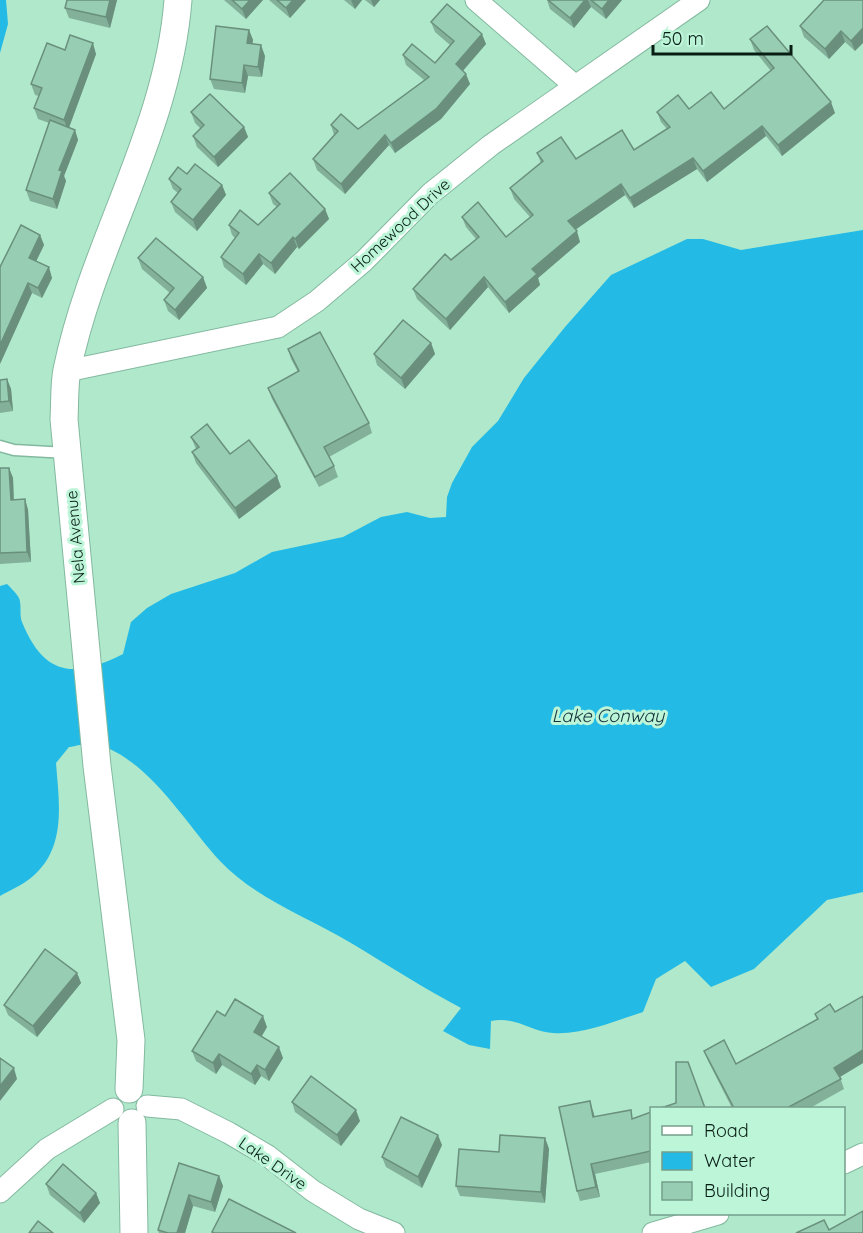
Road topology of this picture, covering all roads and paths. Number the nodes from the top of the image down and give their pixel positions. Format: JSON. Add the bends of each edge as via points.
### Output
{"nodes":[{"id":1,"x":178,"y":0,"type":"edge"},
{"id":2,"x":476,"y":0,"type":"edge"},
{"id":3,"x":699,"y":0,"type":"edge"},
{"id":4,"x":574,"y":85,"type":"junction"},
{"id":5,"x":67,"y":371,"type":"junction"},
{"id":6,"x":0,"y":446,"type":"edge"},
{"id":7,"x":67,"y":453,"type":"junction"},
{"id":8,"x":130,"y":1107,"type":"junction"},
{"id":9,"x":863,"y":1154,"type":"edge"},
{"id":10,"x":845,"y":1163,"type":"edge"},
{"id":11,"x":0,"y":1192,"type":"edge"},
{"id":12,"x":715,"y":1215,"type":"edge"},
{"id":13,"x":134,"y":1233,"type":"edge"},
{"id":14,"x":394,"y":1233,"type":"edge"},
{"id":15,"x":653,"y":1233,"type":"edge"}],
"edges":[{"from":1,"to":5,"type":"street","name":"Nela Avenue","via":[[175,36],[161,95],[87,297]]},
{"from":2,"to":4,"type":"street"},
{"from":3,"to":4,"type":"street","name":"Homewood Drive"},
{"from":4,"to":5,"type":"street","name":"Homewood Drive","via":[[447,180],[364,261],[317,301],[278,327]]},
{"from":5,"to":7,"type":"street","name":"Nela Avenue"},
{"from":6,"to":7,"type":"lane"},
{"from":7,"to":8,"type":"street","name":"Nela Avenue","via":[[96,766],[131,1040]]},
{"from":8,"to":11,"type":"street","via":[[47,1149]]},
{"from":8,"to":13,"type":"street","name":"Nela Avenue"},
{"from":8,"to":14,"type":"street","name":"Lake Drive","via":[[181,1109],[268,1156],[313,1191],[359,1219]]},
{"from":9,"to":10,"type":"street"},
{"from":12,"to":15,"type":"street"}]}
